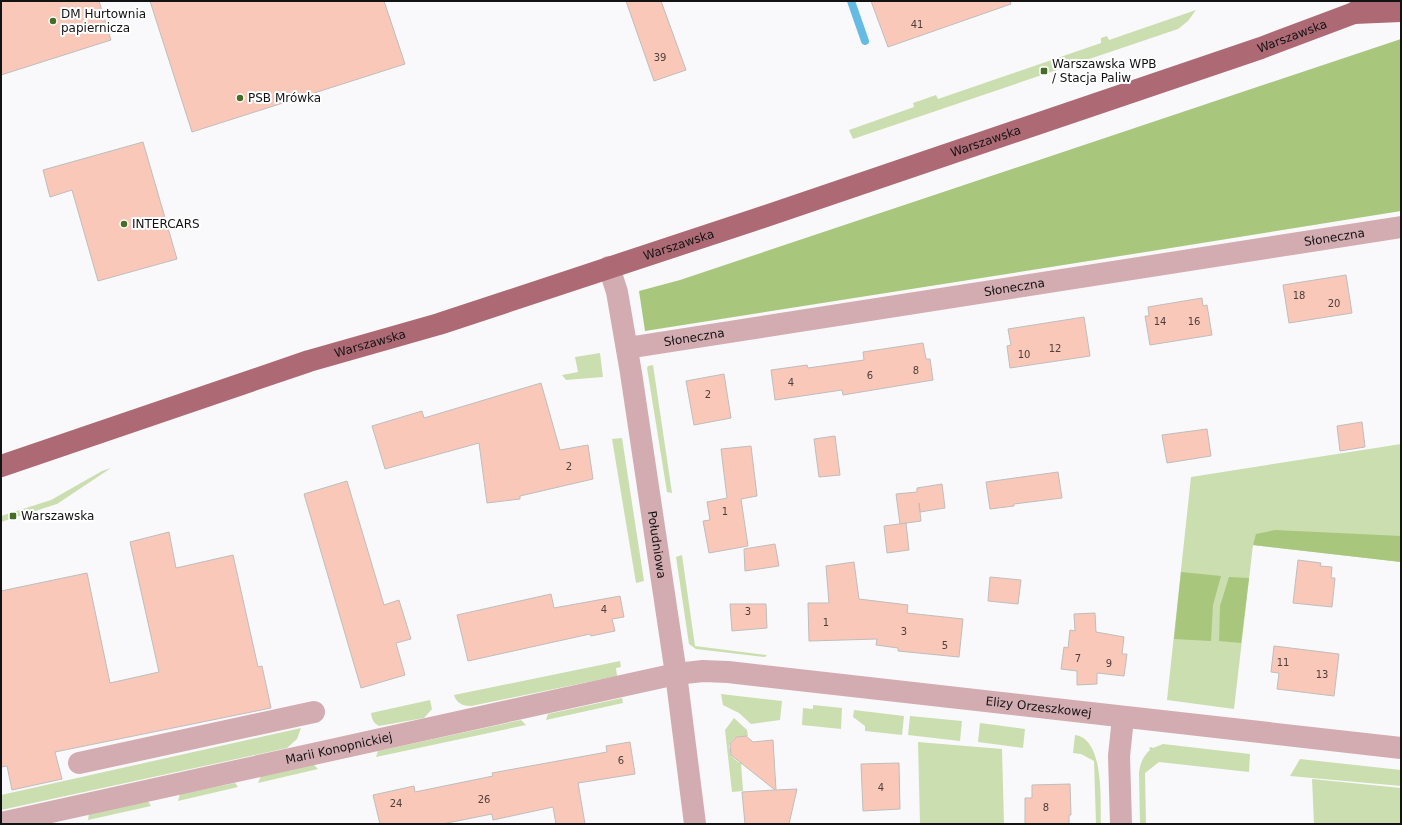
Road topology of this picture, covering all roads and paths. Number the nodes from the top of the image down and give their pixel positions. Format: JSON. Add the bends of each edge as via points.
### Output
{"nodes":[{"id":1,"x":1362,"y":7,"type":"edge"},
{"id":2,"x":1401,"y":11,"type":"edge"},
{"id":3,"x":1401,"y":227,"type":"edge"},
{"id":4,"x":609,"y":267,"type":"junction"},
{"id":5,"x":627,"y":348,"type":"junction"},
{"id":6,"x":1,"y":466,"type":"edge"},
{"id":7,"x":676,"y":674,"type":"junction"},
{"id":8,"x":314,"y":712,"type":"dead end"},
{"id":9,"x":1123,"y":718,"type":"junction"},
{"id":10,"x":1401,"y":748,"type":"edge"},
{"id":11,"x":79,"y":763,"type":"dead end"},
{"id":12,"x":1,"y":823,"type":"edge"},
{"id":13,"x":696,"y":824,"type":"edge"},
{"id":14,"x":1121,"y":824,"type":"edge"}],
"edges":[{"from":1,"to":2,"type":"main road","name":"Warszawska"},
{"from":1,"to":4,"type":"main road","name":"Warszawska","via":[[1254,51]]},
{"from":3,"to":5,"type":"street","name":"Słoneczna"},
{"from":4,"to":5,"type":"street","name":"Południowa","via":[[617,292]]},
{"from":4,"to":6,"type":"main road","name":"Warszawska","via":[[439,324],[309,361]]},
{"from":5,"to":7,"type":"street","name":"Południowa"},
{"from":7,"to":9,"type":"street","name":"Elizy Orzeszkowej","via":[[728,672]]},
{"from":7,"to":12,"type":"street","name":"Marii Konopnickiej"},
{"from":7,"to":13,"type":"street","name":"Południowa"},
{"from":8,"to":11,"type":"street"},
{"from":9,"to":10,"type":"street","name":"Elizy Orzeszkowej"},
{"from":9,"to":14,"type":"street","via":[[1119,756]]}]}
